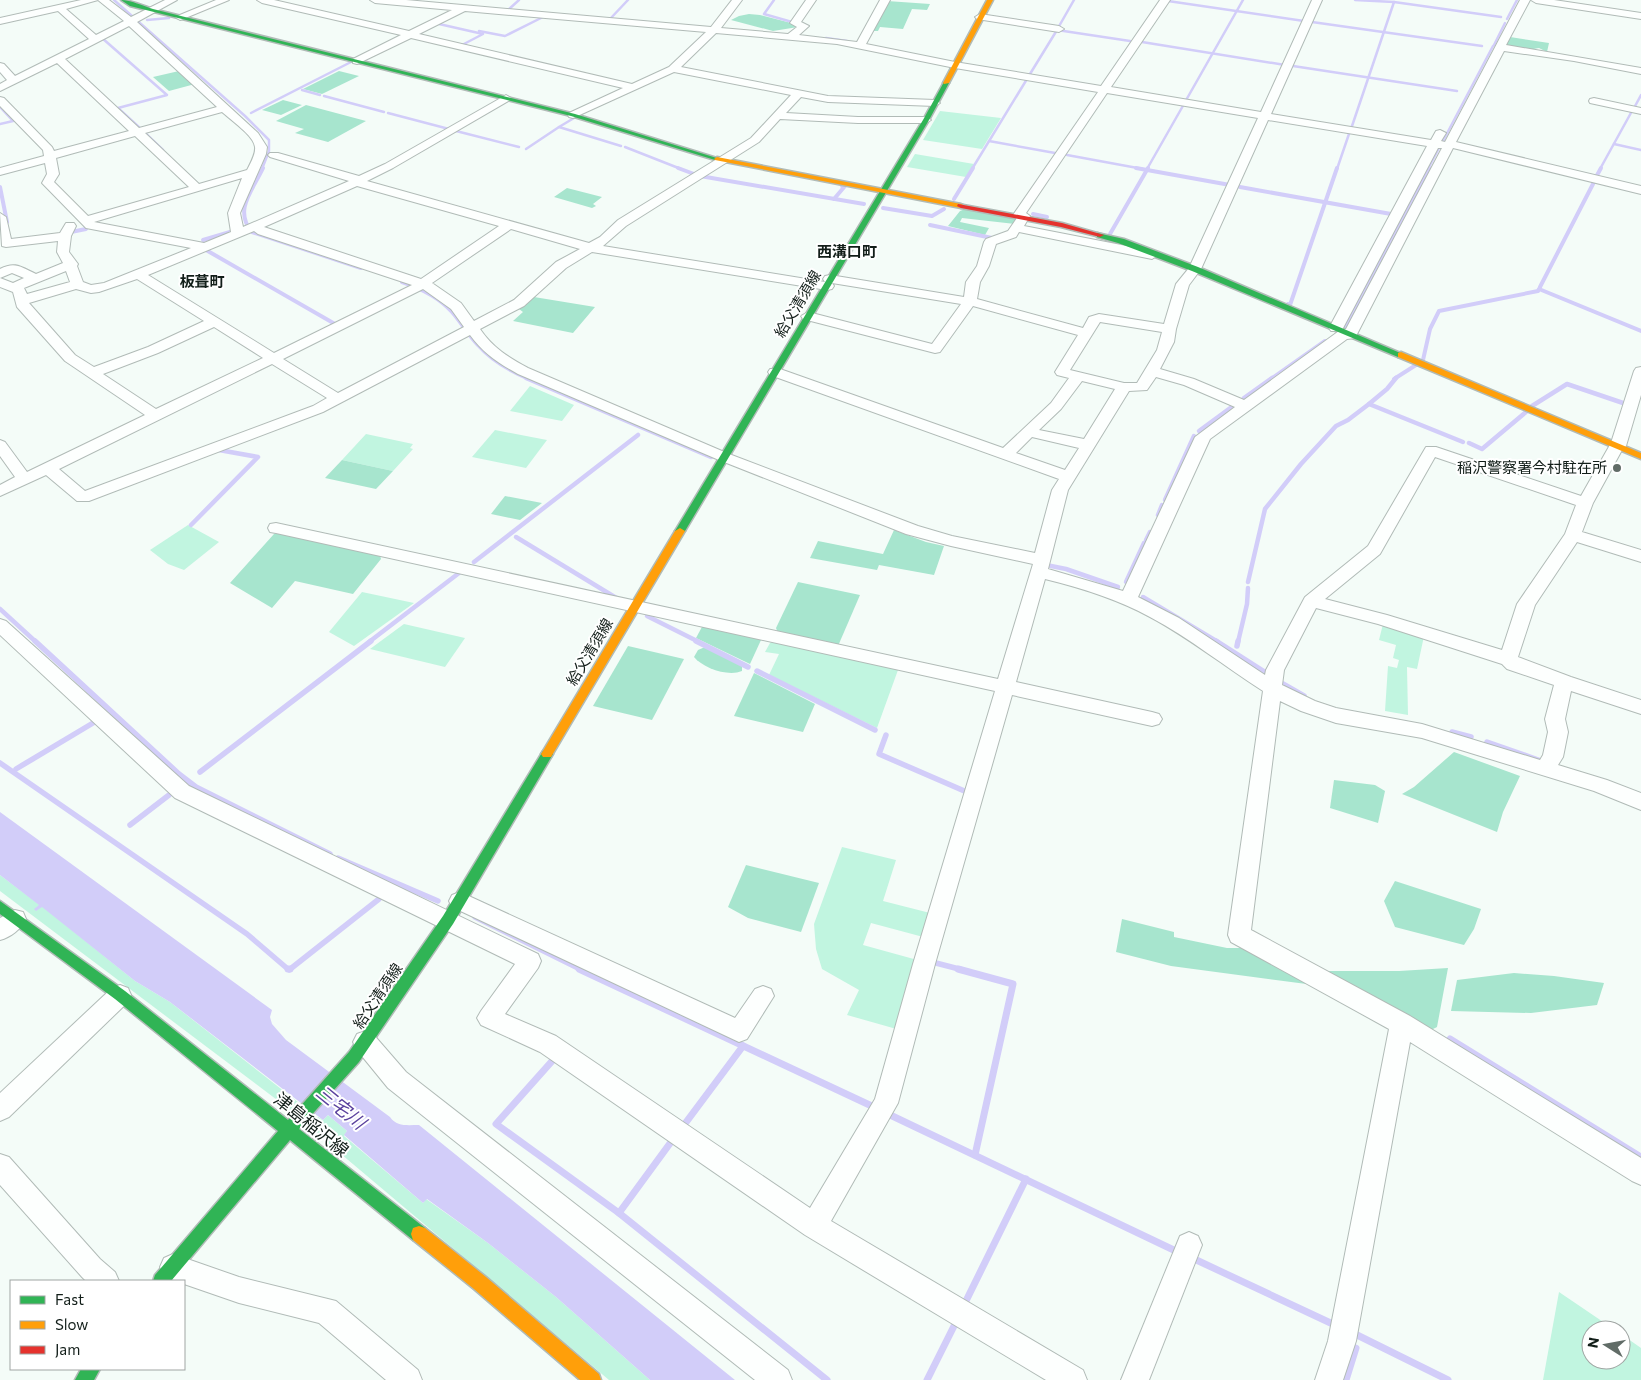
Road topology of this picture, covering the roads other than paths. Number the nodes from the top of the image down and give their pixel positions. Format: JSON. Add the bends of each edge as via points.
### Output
{"nodes":[{"id":1,"x":93,"y":0,"type":"edge"},
{"id":2,"x":102,"y":0,"type":"edge"},
{"id":3,"x":124,"y":0,"type":"edge"},
{"id":4,"x":172,"y":0,"type":"edge"},
{"id":5,"x":224,"y":0,"type":"edge"},
{"id":6,"x":262,"y":0,"type":"edge"},
{"id":7,"x":375,"y":0,"type":"edge"},
{"id":8,"x":737,"y":0,"type":"edge"},
{"id":9,"x":811,"y":0,"type":"edge"},
{"id":10,"x":885,"y":0,"type":"edge"},
{"id":11,"x":990,"y":0,"type":"edge"},
{"id":12,"x":1166,"y":0,"type":"edge"},
{"id":13,"x":1317,"y":0,"type":"edge"},
{"id":14,"x":1525,"y":0,"type":"edge"},
{"id":15,"x":1536,"y":0,"type":"edge"},
{"id":16,"x":444,"y":3,"type":"edge"},
{"id":17,"x":60,"y":8,"type":"junction"},
{"id":18,"x":464,"y":8,"type":"junction"},
{"id":19,"x":150,"y":10,"type":"junction"},
{"id":20,"x":1641,"y":16,"type":"edge"},
{"id":21,"x":980,"y":17,"type":"junction"},
{"id":22,"x":180,"y":18,"type":"junction"},
{"id":23,"x":134,"y":19,"type":"junction"},
{"id":24,"x":0,"y":21,"type":"edge"},
{"id":25,"x":1059,"y":29,"type":"dead end"},
{"id":26,"x":714,"y":30,"type":"junction"},
{"id":27,"x":409,"y":35,"type":"junction"},
{"id":28,"x":790,"y":37,"type":"junction"},
{"id":29,"x":95,"y":39,"type":"junction"},
{"id":30,"x":860,"y":46,"type":"junction"},
{"id":31,"x":1500,"y":47,"type":"junction"},
{"id":32,"x":58,"y":58,"type":"junction"},
{"id":33,"x":357,"y":61,"type":"junction"},
{"id":34,"x":0,"y":66,"type":"edge"},
{"id":35,"x":956,"y":66,"type":"junction"},
{"id":36,"x":673,"y":69,"type":"junction"},
{"id":37,"x":1641,"y":71,"type":"edge"},
{"id":38,"x":0,"y":76,"type":"edge"},
{"id":39,"x":7,"y":84,"type":"edge"},
{"id":40,"x":633,"y":87,"type":"junction"},
{"id":41,"x":1104,"y":90,"type":"junction"},
{"id":42,"x":799,"y":93,"type":"junction"},
{"id":43,"x":506,"y":98,"type":"junction"},
{"id":44,"x":0,"y":100,"type":"edge"},
{"id":45,"x":1594,"y":101,"type":"dead end"},
{"id":46,"x":935,"y":103,"type":"junction"},
{"id":47,"x":224,"y":108,"type":"junction"},
{"id":48,"x":1641,"y":111,"type":"edge"},
{"id":49,"x":573,"y":115,"type":"junction"},
{"id":50,"x":779,"y":116,"type":"junction"},
{"id":51,"x":1266,"y":116,"type":"junction"},
{"id":52,"x":1447,"y":119,"type":"dead end"},
{"id":53,"x":926,"y":120,"type":"junction"},
{"id":54,"x":139,"y":132,"type":"junction"},
{"id":55,"x":1434,"y":144,"type":"junction"},
{"id":56,"x":1448,"y":145,"type":"junction"},
{"id":57,"x":274,"y":155,"type":"dead end"},
{"id":58,"x":50,"y":157,"type":"junction"},
{"id":59,"x":720,"y":160,"type":"junction"},
{"id":60,"x":0,"y":172,"type":"edge"},
{"id":61,"x":252,"y":172,"type":"junction"},
{"id":62,"x":358,"y":181,"type":"junction"},
{"id":63,"x":197,"y":188,"type":"junction"},
{"id":64,"x":884,"y":190,"type":"junction"},
{"id":65,"x":1641,"y":190,"type":"edge"},
{"id":66,"x":0,"y":217,"type":"edge"},
{"id":67,"x":84,"y":220,"type":"junction"},
{"id":68,"x":1019,"y":220,"type":"junction"},
{"id":69,"x":509,"y":225,"type":"junction"},
{"id":70,"x":247,"y":230,"type":"junction"},
{"id":71,"x":65,"y":236,"type":"junction"},
{"id":72,"x":206,"y":247,"type":"junction"},
{"id":73,"x":591,"y":248,"type":"junction"},
{"id":74,"x":1163,"y":257,"type":"joint"},
{"id":75,"x":72,"y":264,"type":"junction"},
{"id":76,"x":1195,"y":269,"type":"junction"},
{"id":77,"x":0,"y":274,"type":"edge"},
{"id":78,"x":139,"y":275,"type":"junction"},
{"id":79,"x":35,"y":278,"type":"junction"},
{"id":80,"x":0,"y":282,"type":"edge"},
{"id":81,"x":828,"y":282,"type":"junction"},
{"id":82,"x":77,"y":284,"type":"junction"},
{"id":83,"x":14,"y":287,"type":"junction"},
{"id":84,"x":417,"y":288,"type":"junction"},
{"id":85,"x":23,"y":300,"type":"junction"},
{"id":86,"x":970,"y":302,"type":"junction"},
{"id":87,"x":808,"y":316,"type":"junction"},
{"id":88,"x":214,"y":322,"type":"junction"},
{"id":89,"x":1169,"y":329,"type":"junction"},
{"id":90,"x":468,"y":330,"type":"junction"},
{"id":91,"x":1344,"y":332,"type":"junction"},
{"id":92,"x":1086,"y":333,"type":"junction"},
{"id":93,"x":273,"y":359,"type":"junction"},
{"id":94,"x":1151,"y":371,"type":"junction"},
{"id":95,"x":1641,"y":371,"type":"edge"},
{"id":96,"x":775,"y":372,"type":"junction"},
{"id":97,"x":92,"y":373,"type":"junction"},
{"id":98,"x":1078,"y":376,"type":"junction"},
{"id":99,"x":1124,"y":387,"type":"junction"},
{"id":100,"x":338,"y":399,"type":"junction"},
{"id":101,"x":1245,"y":406,"type":"junction"},
{"id":102,"x":156,"y":416,"type":"junction"},
{"id":103,"x":1028,"y":432,"type":"junction"},
{"id":104,"x":0,"y":445,"type":"edge"},
{"id":105,"x":1088,"y":445,"type":"junction"},
{"id":106,"x":1617,"y":446,"type":"junction"},
{"id":107,"x":1004,"y":454,"type":"junction"},
{"id":108,"x":1641,"y":456,"type":"edge"},
{"id":109,"x":724,"y":457,"type":"junction"},
{"id":110,"x":48,"y":468,"type":"junction"},
{"id":111,"x":1069,"y":477,"type":"junction"},
{"id":112,"x":24,"y":478,"type":"junction"},
{"id":113,"x":0,"y":491,"type":"edge"},
{"id":114,"x":1585,"y":503,"type":"junction"},
{"id":115,"x":276,"y":528,"type":"dead end"},
{"id":116,"x":1573,"y":535,"type":"junction"},
{"id":117,"x":1641,"y":556,"type":"edge"},
{"id":118,"x":1040,"y":566,"type":"junction"},
{"id":119,"x":1128,"y":599,"type":"junction"},
{"id":120,"x":1311,"y":601,"type":"junction"},
{"id":121,"x":636,"y":606,"type":"junction"},
{"id":122,"x":0,"y":625,"type":"edge"},
{"id":123,"x":1508,"y":659,"type":"junction"},
{"id":124,"x":1564,"y":682,"type":"junction"},
{"id":125,"x":1006,"y":687,"type":"junction"},
{"id":126,"x":1272,"y":688,"type":"junction"},
{"id":127,"x":1641,"y":707,"type":"edge"},
{"id":128,"x":1152,"y":719,"type":"dead end"},
{"id":129,"x":1545,"y":769,"type":"junction"},
{"id":130,"x":1641,"y":802,"type":"edge"},
{"id":131,"x":460,"y":901,"type":"junction"},
{"id":132,"x":5,"y":919,"type":"edge"},
{"id":133,"x":448,"y":920,"type":"junction"},
{"id":134,"x":120,"y":995,"type":"junction"},
{"id":135,"x":763,"y":996,"type":"dead end"},
{"id":136,"x":1402,"y":1024,"type":"junction"},
{"id":137,"x":360,"y":1049,"type":"junction"},
{"id":138,"x":0,"y":1109,"type":"edge"},
{"id":139,"x":288,"y":1130,"type":"junction"},
{"id":140,"x":0,"y":1166,"type":"edge"},
{"id":141,"x":1641,"y":1172,"type":"edge"},
{"id":142,"x":814,"y":1226,"type":"junction"},
{"id":143,"x":1185,"y":1254,"type":"dead end"},
{"id":144,"x":167,"y":1274,"type":"edge"},
{"id":145,"x":105,"y":1280,"type":"edge"},
{"id":146,"x":91,"y":1370,"type":"edge"},
{"id":147,"x":83,"y":1380,"type":"edge"},
{"id":148,"x":408,"y":1380,"type":"edge"},
{"id":149,"x":593,"y":1380,"type":"edge"},
{"id":150,"x":778,"y":1380,"type":"edge"},
{"id":151,"x":1073,"y":1380,"type":"edge"},
{"id":152,"x":1135,"y":1380,"type":"edge"},
{"id":153,"x":1329,"y":1380,"type":"edge"}],
"edges":[{"from":1,"to":17,"type":"street"},
{"from":2,"to":23,"type":"street"},
{"from":3,"to":19,"type":"main road"},
{"from":4,"to":19,"type":"street"},
{"from":5,"to":22,"type":"street"},
{"from":6,"to":27,"type":"street"},
{"from":7,"to":16,"type":"street"},
{"from":8,"to":26,"type":"street"},
{"from":9,"to":28,"type":"street","via":[[795,23],[804,26]]},
{"from":10,"to":30,"type":"street"},
{"from":11,"to":21,"type":"main road","name":"給父清須線"},
{"from":12,"to":41,"type":"street"},
{"from":13,"to":51,"type":"street"},
{"from":14,"to":31,"type":"street","via":[[1507,22]]},
{"from":15,"to":20,"type":"street"},
{"from":16,"to":18,"type":"street"},
{"from":17,"to":24,"type":"street"},
{"from":17,"to":29,"type":"street"},
{"from":18,"to":26,"type":"street"},
{"from":18,"to":27,"type":"street"},
{"from":19,"to":22,"type":"main road"},
{"from":19,"to":23,"type":"street"},
{"from":21,"to":25,"type":"street"},
{"from":21,"to":35,"type":"main road","name":"給父清須線"},
{"from":22,"to":33,"type":"main road"},
{"from":23,"to":29,"type":"street"},
{"from":23,"to":47,"type":"street"},
{"from":26,"to":28,"type":"street"},
{"from":26,"to":36,"type":"street"},
{"from":27,"to":33,"type":"street"},
{"from":27,"to":40,"type":"street"},
{"from":28,"to":30,"type":"street"},
{"from":29,"to":32,"type":"street"},
{"from":30,"to":35,"type":"street"},
{"from":31,"to":37,"type":"street"},
{"from":31,"to":56,"type":"street"},
{"from":32,"to":39,"type":"street"},
{"from":32,"to":54,"type":"street"},
{"from":33,"to":43,"type":"main road"},
{"from":34,"to":39,"type":"street"},
{"from":35,"to":41,"type":"street"},
{"from":35,"to":46,"type":"main road","name":"給父清須線"},
{"from":36,"to":40,"type":"street"},
{"from":36,"to":42,"type":"street"},
{"from":38,"to":39,"type":"street"},
{"from":40,"to":49,"type":"street"},
{"from":41,"to":51,"type":"street"},
{"from":41,"to":68,"type":"street"},
{"from":42,"to":46,"type":"street","via":[[828,99]]},
{"from":42,"to":50,"type":"street"},
{"from":43,"to":49,"type":"main road"},
{"from":43,"to":62,"type":"street"},
{"from":44,"to":58,"type":"street","via":[[48,149]]},
{"from":45,"to":48,"type":"street"},
{"from":46,"to":53,"type":"main road","name":"給父清須線"},
{"from":47,"to":54,"type":"street"},
{"from":47,"to":61,"type":"street","via":[[254,135],[261,147]]},
{"from":49,"to":59,"type":"main road"},
{"from":50,"to":53,"type":"street"},
{"from":50,"to":59,"type":"street","via":[[755,140]]},
{"from":51,"to":55,"type":"street"},
{"from":51,"to":76,"type":"street"},
{"from":52,"to":55,"type":"street"},
{"from":53,"to":64,"type":"main road","name":"給父清須線"},
{"from":54,"to":58,"type":"street"},
{"from":54,"to":63,"type":"street"},
{"from":55,"to":56,"type":"street"},
{"from":55,"to":91,"type":"street"},
{"from":56,"to":65,"type":"street"},
{"from":56,"to":91,"type":"street"},
{"from":57,"to":62,"type":"street"},
{"from":58,"to":60,"type":"street"},
{"from":58,"to":67,"type":"street","via":[[53,174],[48,183]]},
{"from":59,"to":64,"type":"main road"},
{"from":59,"to":73,"type":"street","via":[[622,223]]},
{"from":61,"to":63,"type":"street"},
{"from":61,"to":70,"type":"street","via":[[234,213]]},
{"from":62,"to":69,"type":"street"},
{"from":62,"to":70,"type":"street"},
{"from":63,"to":67,"type":"street"},
{"from":64,"to":68,"type":"main road"},
{"from":64,"to":81,"type":"main road","name":"給父清須線"},
{"from":66,"to":71,"type":"street","via":[[6,243]]},
{"from":67,"to":71,"type":"street","via":[[69,226]]},
{"from":67,"to":72,"type":"street","via":[[101,228]]},
{"from":68,"to":74,"type":"street"},
{"from":68,"to":86,"type":"street","via":[[1012,234],[990,242],[983,266],[972,282]]},
{"from":69,"to":73,"type":"street"},
{"from":69,"to":84,"type":"street"},
{"from":70,"to":72,"type":"street"},
{"from":70,"to":84,"type":"street"},
{"from":71,"to":75,"type":"street","via":[[63,252]]},
{"from":72,"to":78,"type":"street"},
{"from":73,"to":81,"type":"street"},
{"from":73,"to":90,"type":"street","via":[[561,265],[519,303]]},
{"from":74,"to":76,"type":"main road"},
{"from":75,"to":79,"type":"street"},
{"from":75,"to":82,"type":"street"},
{"from":76,"to":89,"type":"street","via":[[1184,284]]},
{"from":76,"to":91,"type":"main road"},
{"from":77,"to":79,"type":"street","via":[[12,268]]},
{"from":78,"to":82,"type":"street","via":[[93,290]]},
{"from":78,"to":88,"type":"street"},
{"from":79,"to":83,"type":"street"},
{"from":80,"to":83,"type":"street"},
{"from":81,"to":86,"type":"street"},
{"from":81,"to":87,"type":"main road","name":"給父清須線"},
{"from":82,"to":85,"type":"street"},
{"from":83,"to":85,"type":"street"},
{"from":84,"to":90,"type":"street","via":[[429,287],[456,306]]},
{"from":84,"to":93,"type":"street"},
{"from":85,"to":97,"type":"street","via":[[22,304],[70,358]]},
{"from":86,"to":87,"type":"street","via":[[935,349]]},
{"from":86,"to":92,"type":"street"},
{"from":87,"to":96,"type":"main road","name":"給父清須線"},
{"from":88,"to":93,"type":"street"},
{"from":88,"to":97,"type":"street"},
{"from":89,"to":92,"type":"street","via":[[1099,318]]},
{"from":89,"to":94,"type":"street","via":[[1170,336]]},
{"from":90,"to":100,"type":"street"},
{"from":90,"to":109,"type":"street","via":[[523,372]]},
{"from":91,"to":101,"type":"street"},
{"from":91,"to":106,"type":"main road"},
{"from":92,"to":98,"type":"street","via":[[1062,372]]},
{"from":93,"to":100,"type":"street"},
{"from":93,"to":102,"type":"street"},
{"from":94,"to":99,"type":"street","via":[[1142,387]]},
{"from":94,"to":101,"type":"street","via":[[1188,382]]},
{"from":95,"to":106,"type":"street"},
{"from":96,"to":107,"type":"street"},
{"from":96,"to":109,"type":"main road","name":"給父清須線"},
{"from":97,"to":102,"type":"street"},
{"from":98,"to":99,"type":"street"},
{"from":98,"to":103,"type":"street","via":[[1056,406]]},
{"from":99,"to":105,"type":"street"},
{"from":100,"to":110,"type":"street","via":[[84,497]]},
{"from":101,"to":119,"type":"street","via":[[1203,437]]},
{"from":102,"to":110,"type":"street"},
{"from":103,"to":105,"type":"street"},
{"from":103,"to":107,"type":"street"},
{"from":104,"to":112,"type":"street"},
{"from":105,"to":111,"type":"street"},
{"from":106,"to":108,"type":"main road"},
{"from":106,"to":114,"type":"street"},
{"from":107,"to":111,"type":"street"},
{"from":109,"to":118,"type":"street","via":[[912,530]]},
{"from":109,"to":121,"type":"main road","name":"給父清須線"},
{"from":110,"to":112,"type":"street"},
{"from":111,"to":118,"type":"street","via":[[1060,490]]},
{"from":112,"to":113,"type":"street"},
{"from":114,"to":116,"type":"street"},
{"from":114,"to":120,"type":"street","via":[[1431,450],[1374,550]]},
{"from":115,"to":121,"type":"street"},
{"from":116,"to":117,"type":"street"},
{"from":116,"to":123,"type":"street","via":[[1526,604]]},
{"from":118,"to":119,"type":"street"},
{"from":118,"to":125,"type":"street"},
{"from":119,"to":126,"type":"street","via":[[1171,621]]},
{"from":120,"to":123,"type":"street","via":[[1381,619]]},
{"from":120,"to":126,"type":"street","via":[[1275,670]]},
{"from":121,"to":125,"type":"street"},
{"from":121,"to":131,"type":"main road","name":"給父清須線"},
{"from":122,"to":133,"type":"street","via":[[182,792]]},
{"from":123,"to":124,"type":"street"},
{"from":124,"to":127,"type":"street"},
{"from":124,"to":129,"type":"street","via":[[1555,718],[1558,732],[1554,757]]},
{"from":125,"to":128,"type":"street"},
{"from":125,"to":142,"type":"street","via":[[881,1111]]},
{"from":126,"to":129,"type":"street","via":[[1330,714],[1468,743]]},
{"from":126,"to":136,"type":"street","via":[[1239,935]]},
{"from":129,"to":130,"type":"street"},
{"from":131,"to":133,"type":"main road","name":"給父清須線"},
{"from":131,"to":135,"type":"street","via":[[738,1031]]},
{"from":132,"to":134,"type":"main road","name":"津島稲沢線"},
{"from":133,"to":137,"type":"main road","name":"給父清須線"},
{"from":133,"to":142,"type":"street","via":[[530,960],[489,1018],[548,1044]]},
{"from":134,"to":138,"type":"street"},
{"from":134,"to":139,"type":"main road","name":"津島稲沢線"},
{"from":136,"to":141,"type":"street"},
{"from":136,"to":153,"type":"street","via":[[1344,1331]]},
{"from":137,"to":139,"type":"main road","name":"給父清須線"},
{"from":137,"to":150,"type":"street"},
{"from":139,"to":144,"type":"main road","name":"給父清須線"},
{"from":139,"to":149,"type":"main road","name":"津島稲沢線","via":[[474,1279]]},
{"from":140,"to":145,"type":"street"},
{"from":142,"to":151,"type":"street"},
{"from":143,"to":152,"type":"street"},
{"from":144,"to":148,"type":"street","via":[[326,1311]]},
{"from":146,"to":147,"type":"main road"}]}
